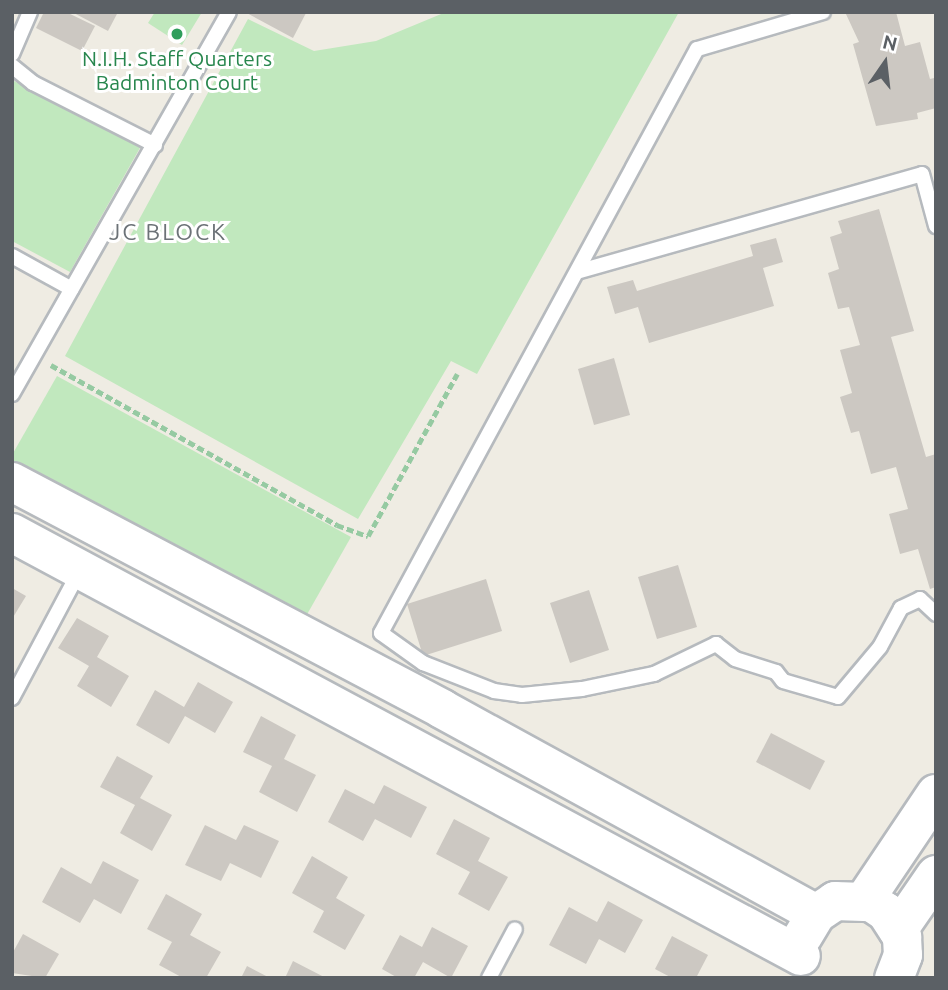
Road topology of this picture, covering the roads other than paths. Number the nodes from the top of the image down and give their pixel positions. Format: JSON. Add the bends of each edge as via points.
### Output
{"nodes":[{"id":1,"x":30,"y":12,"type":"edge"},
{"id":2,"x":229,"y":12,"type":"edge"},
{"id":3,"x":823,"y":12,"type":"edge"},
{"id":4,"x":13,"y":48,"type":"edge"},
{"id":5,"x":12,"y":66,"type":"edge"},
{"id":6,"x":155,"y":145,"type":"junction"},
{"id":7,"x":936,"y":226,"type":"edge"},
{"id":8,"x":12,"y":256,"type":"edge"},
{"id":9,"x":579,"y":271,"type":"junction"},
{"id":10,"x":72,"y":289,"type":"junction"},
{"id":11,"x":12,"y":394,"type":"edge"},
{"id":12,"x":12,"y":482,"type":"edge"},
{"id":13,"x":12,"y":533,"type":"edge"},
{"id":14,"x":80,"y":569,"type":"junction"},
{"id":15,"x":936,"y":614,"type":"edge"},
{"id":16,"x":292,"y":631,"type":"junction"},
{"id":17,"x":271,"y":670,"type":"junction"},
{"id":18,"x":12,"y":698,"type":"edge"},
{"id":19,"x":936,"y":794,"type":"edge"},
{"id":20,"x":936,"y":875,"type":"edge"},
{"id":21,"x":864,"y":901,"type":"junction"},
{"id":22,"x":816,"y":914,"type":"junction"},
{"id":23,"x":515,"y":929,"type":"dead end"},
{"id":24,"x":903,"y":963,"type":"edge"},
{"id":25,"x":805,"y":967,"type":"edge"},
{"id":26,"x":489,"y":978,"type":"edge"}],
"edges":[{"from":1,"to":4,"type":"lane"},
{"from":2,"to":6,"type":"lane"},
{"from":3,"to":9,"type":"lane","via":[[697,49]]},
{"from":5,"to":6,"type":"lane","via":[[33,83]]},
{"from":6,"to":10,"type":"lane"},
{"from":7,"to":9,"type":"lane","via":[[922,174]]},
{"from":8,"to":10,"type":"lane"},
{"from":9,"to":15,"type":"lane","via":[[381,634],[423,663],[513,694],[582,689],[654,674],[716,644],[735,659],[776,672],[783,681],[838,697],[880,647],[901,608],[920,599]]},
{"from":10,"to":11,"type":"lane"},
{"from":12,"to":16,"type":"street"},
{"from":13,"to":14,"type":"street"},
{"from":14,"to":17,"type":"street"},
{"from":14,"to":18,"type":"lane"},
{"from":16,"to":17,"type":"street"},
{"from":16,"to":22,"type":"street"},
{"from":17,"to":25,"type":"street"},
{"from":19,"to":21,"type":"street"},
{"from":20,"to":24,"type":"street"},
{"from":21,"to":22,"type":"street","via":[[835,901]]},
{"from":21,"to":24,"type":"street","via":[[886,912]]},
{"from":22,"to":25,"type":"street","via":[[801,939]]},
{"from":23,"to":26,"type":"lane"}]}
